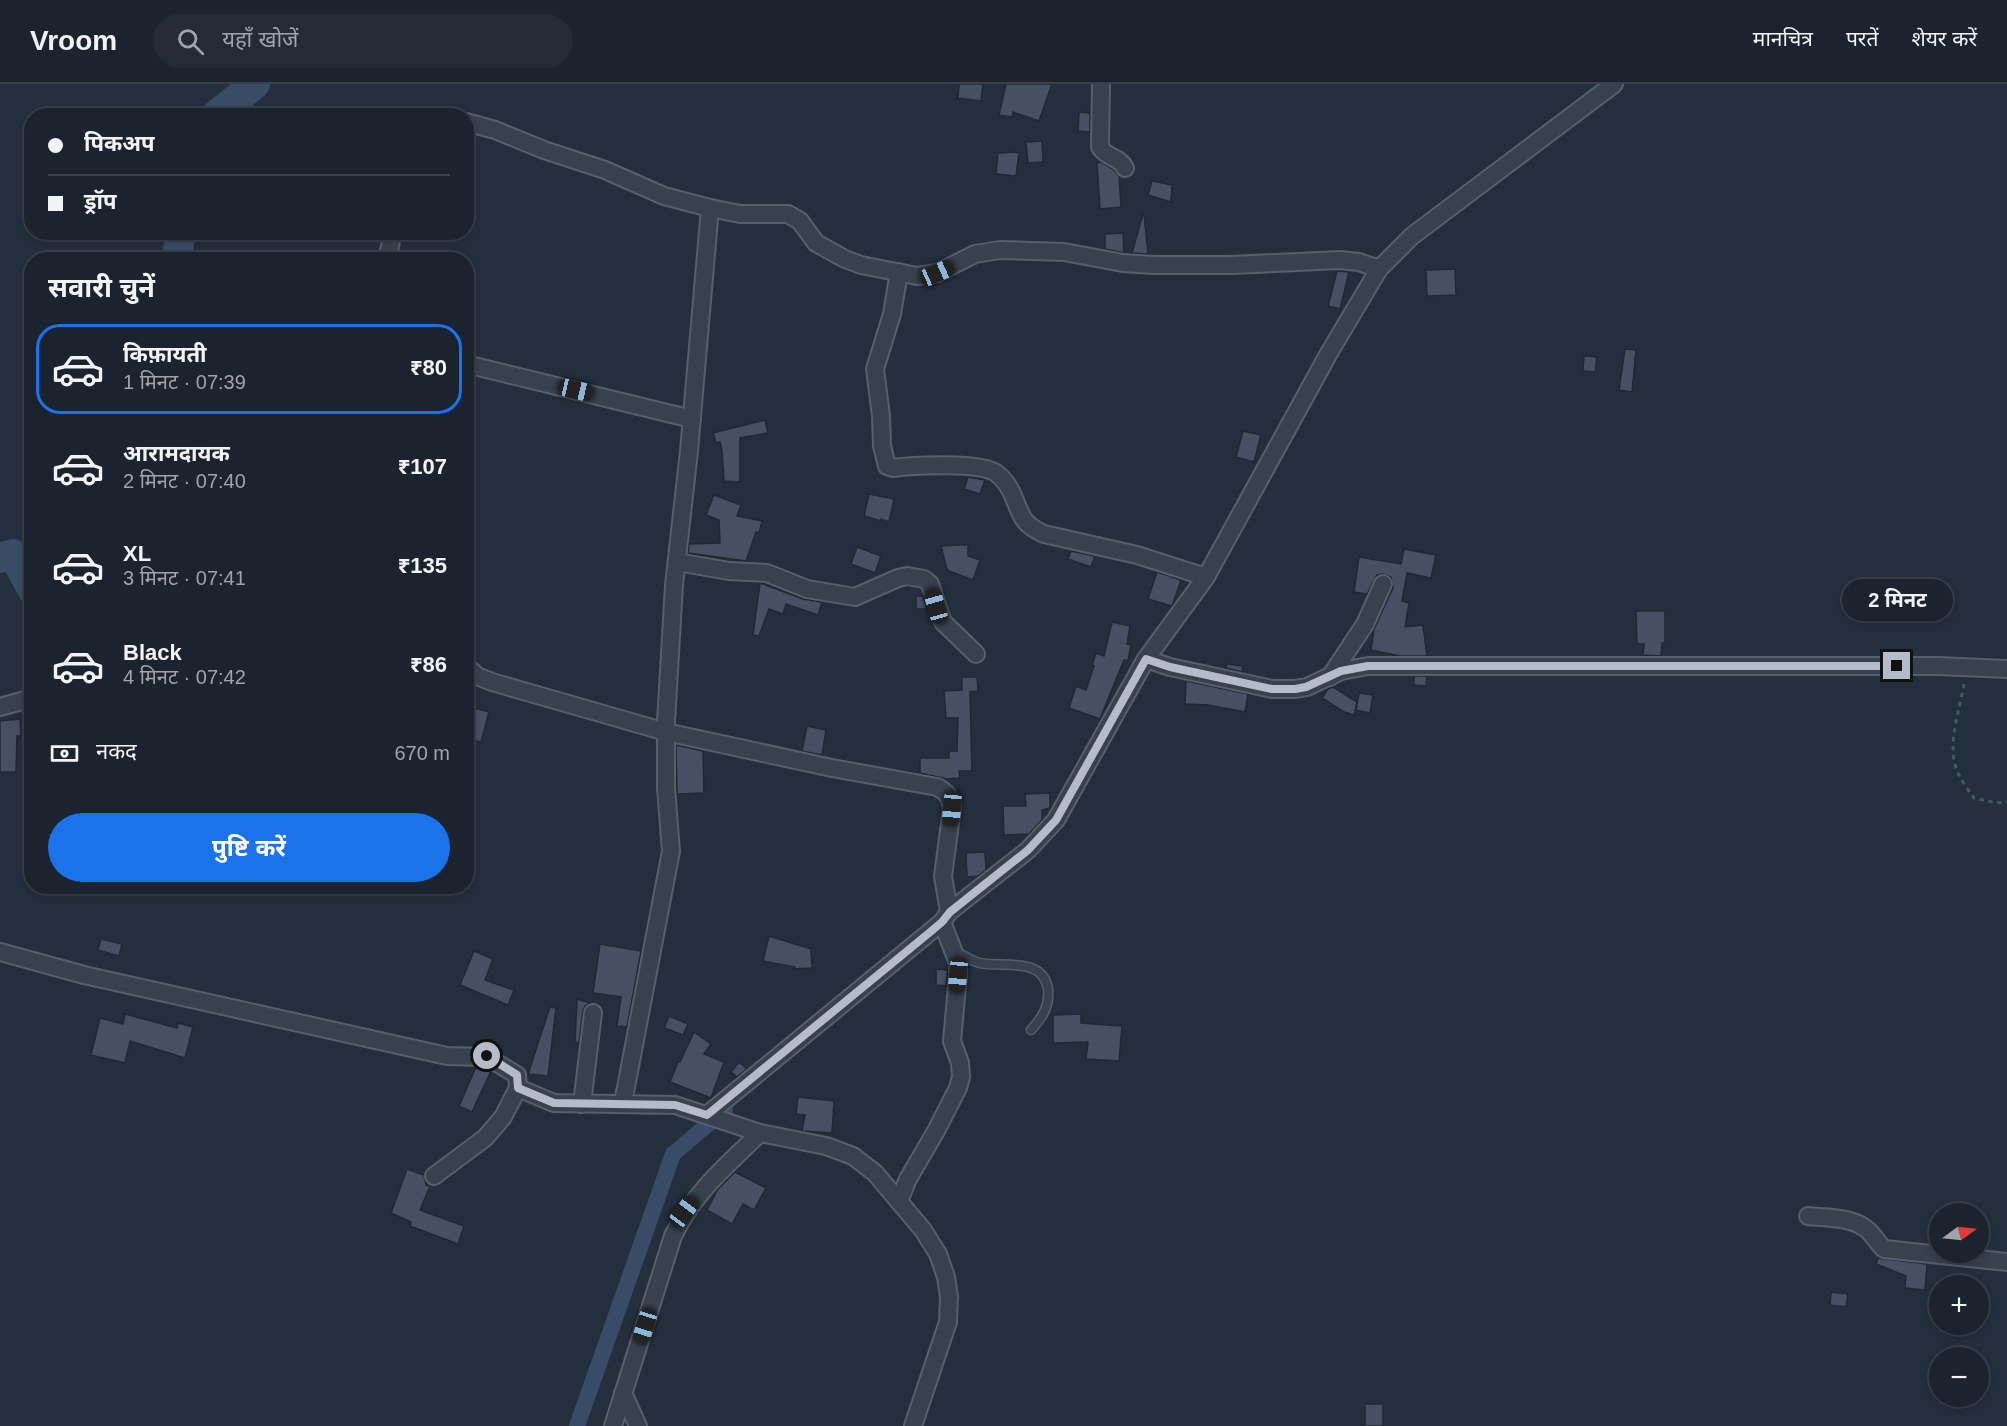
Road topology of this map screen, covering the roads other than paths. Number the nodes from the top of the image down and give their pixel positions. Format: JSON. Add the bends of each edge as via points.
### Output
{"nodes":[{"id":1,"x":1101,"y":84,"type":"edge"},
{"id":2,"x":1614,"y":84,"type":"edge"},
{"id":3,"x":474,"y":124,"type":"edge"},
{"id":4,"x":1125,"y":168,"type":"dead end"},
{"id":5,"x":711,"y":208,"type":"junction"},
{"id":6,"x":1380,"y":269,"type":"junction"},
{"id":7,"x":899,"y":272,"type":"junction"},
{"id":8,"x":474,"y":366,"type":"edge"},
{"id":9,"x":692,"y":419,"type":"junction"},
{"id":10,"x":677,"y":562,"type":"junction"},
{"id":11,"x":1206,"y":577,"type":"junction"},
{"id":12,"x":1383,"y":584,"type":"dead end"},
{"id":13,"x":976,"y":654,"type":"dead end"},
{"id":14,"x":1157,"y":663,"type":"junction"},
{"id":15,"x":2007,"y":669,"type":"edge"},
{"id":16,"x":474,"y":673,"type":"edge"},
{"id":17,"x":1330,"y":677,"type":"junction"},
{"id":18,"x":24,"y":700,"type":"edge"},
{"id":19,"x":0,"y":707,"type":"edge"},
{"id":20,"x":666,"y":732,"type":"junction"},
{"id":21,"x":948,"y":931,"type":"junction"},
{"id":22,"x":0,"y":952,"type":"edge"},
{"id":23,"x":593,"y":1012,"type":"dead end"},
{"id":24,"x":1031,"y":1030,"type":"dead end"},
{"id":25,"x":518,"y":1088,"type":"junction"},
{"id":26,"x":623,"y":1103,"type":"junction"},
{"id":27,"x":582,"y":1104,"type":"junction"},
{"id":28,"x":707,"y":1115,"type":"junction"},
{"id":29,"x":755,"y":1131,"type":"junction"},
{"id":30,"x":434,"y":1176,"type":"dead end"},
{"id":31,"x":899,"y":1201,"type":"junction"},
{"id":32,"x":1808,"y":1216,"type":"dead end"},
{"id":33,"x":2007,"y":1262,"type":"edge"},
{"id":34,"x":623,"y":1393,"type":"junction"},
{"id":35,"x":612,"y":1426,"type":"edge"},
{"id":36,"x":638,"y":1426,"type":"edge"},
{"id":37,"x":913,"y":1426,"type":"edge"}],
"edges":[{"from":1,"to":4,"type":"street","via":[[1100,147],[1105,154],[1119,159]]},
{"from":2,"to":6,"type":"street","via":[[1412,236]]},
{"from":3,"to":5,"type":"street","via":[[605,170],[664,196]]},
{"from":5,"to":7,"type":"street","via":[[740,214],[788,214],[796,217],[816,243],[828,251],[861,265]]},
{"from":5,"to":9,"type":"street"},
{"from":6,"to":7,"type":"street","via":[[1340,260],[1163,265],[1123,263],[1064,252],[1000,250],[975,254],[928,275]]},
{"from":6,"to":11,"type":"street","via":[[1329,353]]},
{"from":7,"to":11,"type":"street","via":[[892,314],[875,369],[887,466],[980,467],[995,472],[1005,481],[1020,516],[1032,529]]},
{"from":8,"to":9,"type":"street"},
{"from":9,"to":10,"type":"street"},
{"from":10,"to":13,"type":"street","via":[[767,573],[807,589],[855,597],[898,578],[924,579],[930,584],[943,622]]},
{"from":10,"to":20,"type":"street"},
{"from":11,"to":14,"type":"street"},
{"from":12,"to":17,"type":"street","via":[[1365,624]]},
{"from":14,"to":17,"type":"street","via":[[1272,689],[1295,689]]},
{"from":14,"to":21,"type":"street","via":[[1056,820]]},
{"from":15,"to":17,"type":"street","via":[[1368,666]]},
{"from":16,"to":20,"type":"street","via":[[492,682]]},
{"from":18,"to":19,"type":"street"},
{"from":20,"to":21,"type":"street","via":[[945,791],[952,808],[943,876]]},
{"from":20,"to":26,"type":"street","via":[[671,851]]},
{"from":21,"to":24,"type":"lane","via":[[978,963],[1025,966],[1044,978],[1047,1007]]},
{"from":21,"to":28,"type":"street"},
{"from":21,"to":31,"type":"street","via":[[958,975],[952,1041],[961,1077]]},
{"from":22,"to":25,"type":"street","via":[[84,975],[447,1056],[487,1056],[517,1075]]},
{"from":23,"to":27,"type":"street"},
{"from":25,"to":27,"type":"street","via":[[554,1103]]},
{"from":25,"to":30,"type":"street","via":[[485,1138]]},
{"from":26,"to":27,"type":"street"},
{"from":26,"to":28,"type":"street","via":[[675,1105]]},
{"from":28,"to":29,"type":"street"},
{"from":29,"to":31,"type":"street","via":[[826,1146],[853,1156]]},
{"from":29,"to":34,"type":"street","via":[[684,1212]]},
{"from":31,"to":37,"type":"street","via":[[938,1254],[949,1297],[948,1322]]},
{"from":32,"to":33,"type":"street","via":[[1852,1222],[1866,1228],[1884,1249]]},
{"from":34,"to":35,"type":"street"},
{"from":34,"to":36,"type":"street"}]}
